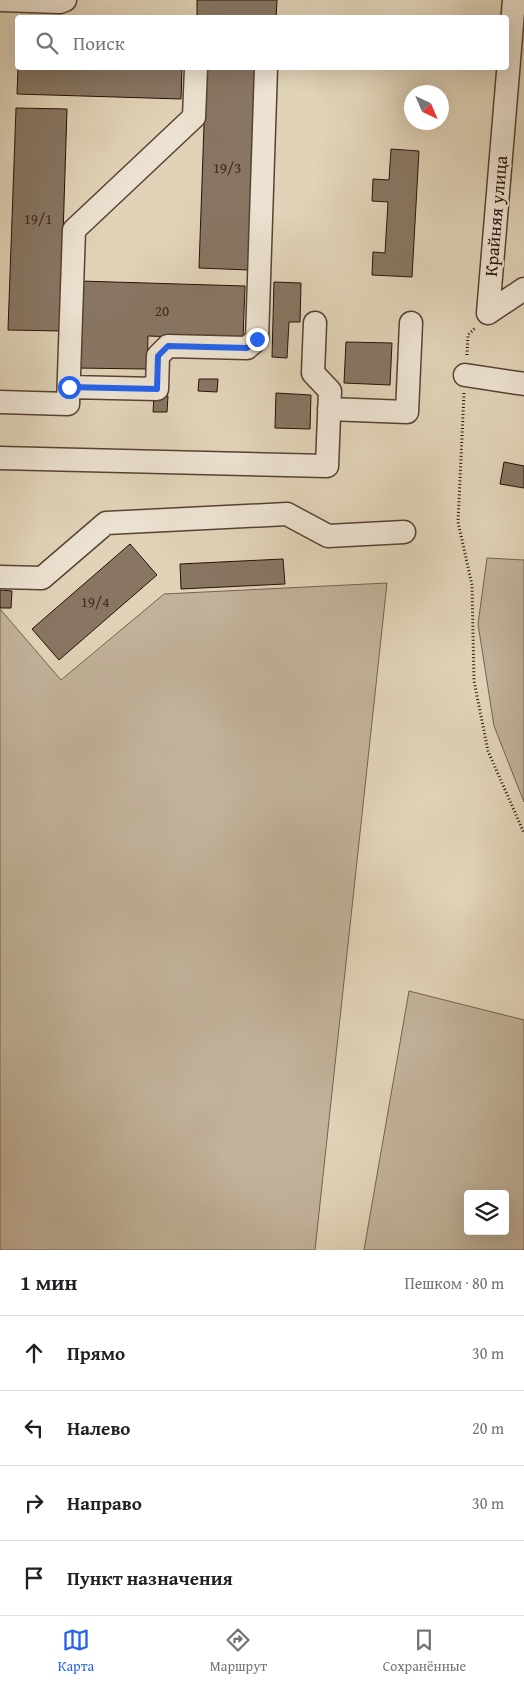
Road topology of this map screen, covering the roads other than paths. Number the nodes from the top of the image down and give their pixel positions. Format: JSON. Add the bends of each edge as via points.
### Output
{"nodes":[{"id":1,"x":0,"y":0,"type":"edge"},
{"id":2,"x":65,"y":0,"type":"edge"},
{"id":3,"x":514,"y":0,"type":"edge"},
{"id":4,"x":509,"y":60,"type":"edge"},
{"id":5,"x":196,"y":70,"type":"edge"},
{"id":6,"x":266,"y":70,"type":"edge"},
{"id":7,"x":508,"y":70,"type":"edge"},
{"id":8,"x":524,"y":289,"type":"edge"},
{"id":9,"x":315,"y":323,"type":"dead end"},
{"id":10,"x":411,"y":323,"type":"dead end"},
{"id":11,"x":465,"y":375,"type":"road end"},
{"id":12,"x":524,"y":384,"type":"edge"},
{"id":13,"x":69,"y":387,"type":"junction"},
{"id":14,"x":0,"y":402,"type":"edge"},
{"id":15,"x":329,"y":410,"type":"junction"},
{"id":16,"x":0,"y":458,"type":"edge"},
{"id":17,"x":404,"y":532,"type":"dead end"},
{"id":18,"x":0,"y":577,"type":"edge"}],
"edges":[{"from":1,"to":2,"type":"street"},
{"from":3,"to":4,"type":"street","name":"Крайняя улица"},
{"from":5,"to":13,"type":"street","via":[[194,117],[74,230]]},
{"from":6,"to":13,"type":"street","via":[[257,339],[247,348],[168,346],[158,356],[157,389]]},
{"from":7,"to":8,"type":"street","name":"Крайняя улица","via":[[488,313]]},
{"from":9,"to":15,"type":"street","via":[[313,373],[330,391]]},
{"from":10,"to":15,"type":"street","via":[[408,412]]},
{"from":11,"to":12,"type":"street"},
{"from":13,"to":14,"type":"street","via":[[68,404]]},
{"from":15,"to":16,"type":"street","via":[[327,466]]},
{"from":17,"to":18,"type":"street","via":[[328,536],[287,514],[106,523],[42,578]]}]}
